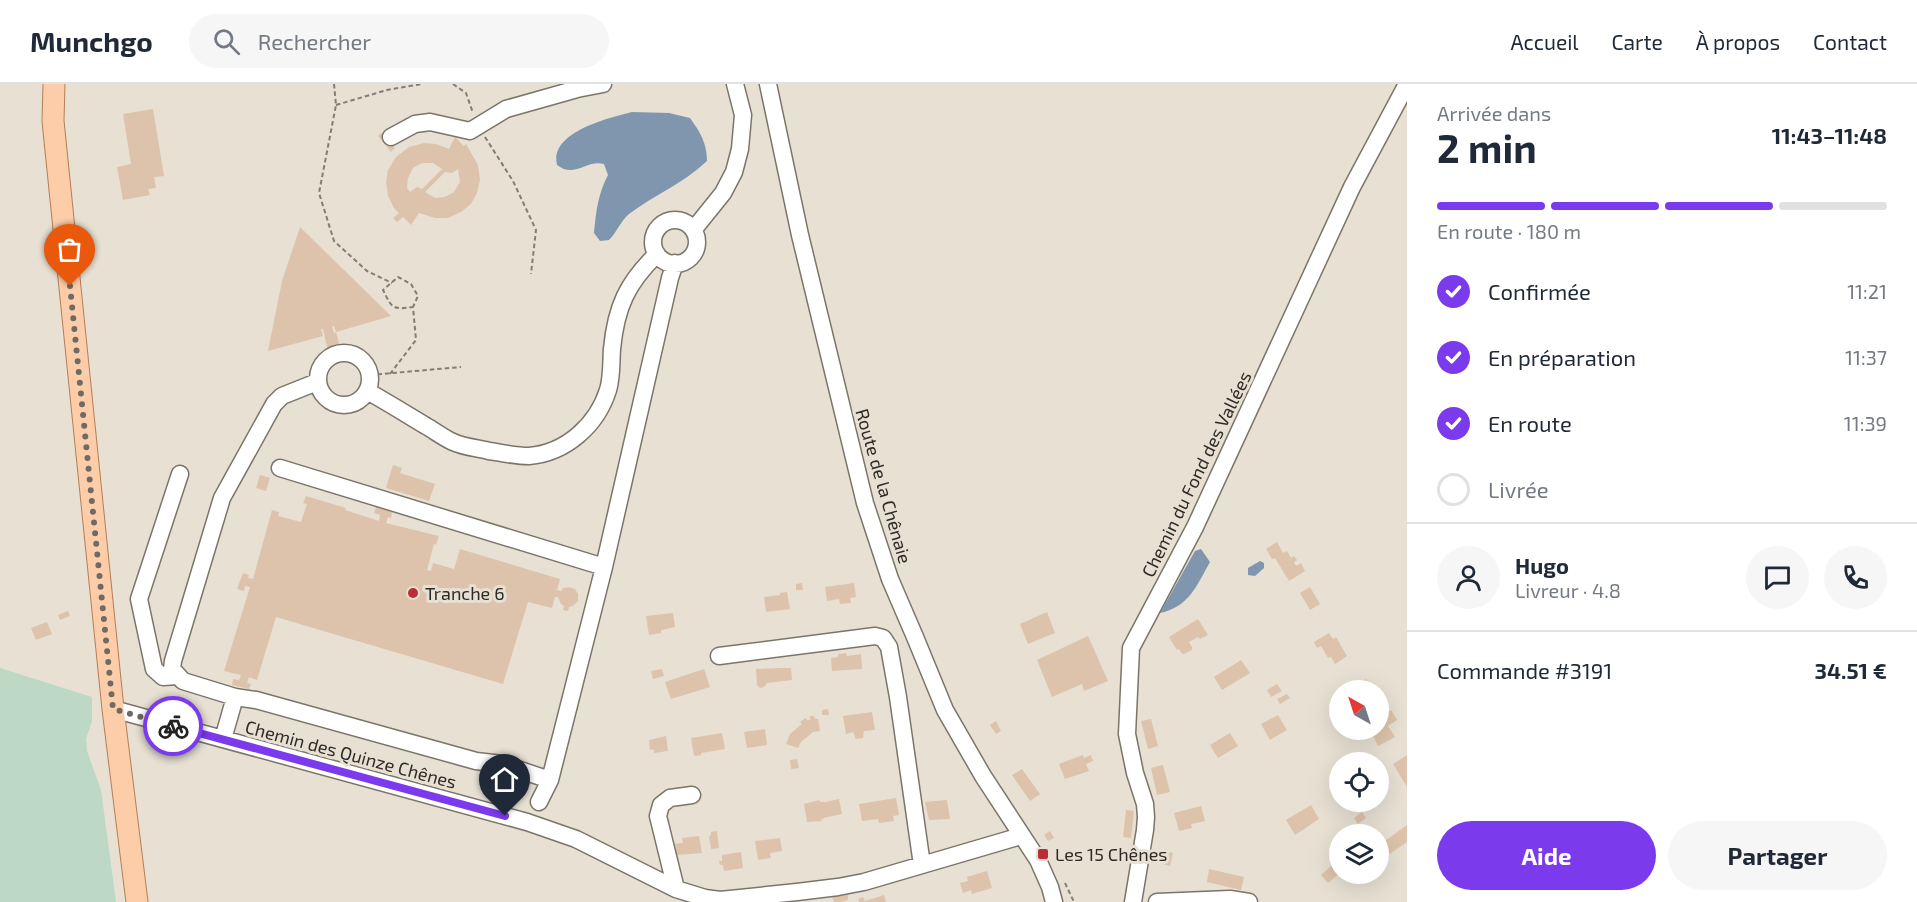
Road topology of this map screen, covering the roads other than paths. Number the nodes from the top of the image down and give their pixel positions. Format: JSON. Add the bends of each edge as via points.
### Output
{"nodes":[{"id":1,"x":54,"y":84,"type":"edge"},
{"id":2,"x":603,"y":84,"type":"edge"},
{"id":3,"x":735,"y":84,"type":"edge"},
{"id":4,"x":768,"y":84,"type":"edge"},
{"id":5,"x":1407,"y":84,"type":"edge"},
{"id":6,"x":391,"y":137,"type":"dead end"},
{"id":7,"x":694,"y":229,"type":"junction"},
{"id":8,"x":657,"y":254,"type":"junction"},
{"id":9,"x":675,"y":263,"type":"junction"},
{"id":10,"x":317,"y":382,"type":"junction"},
{"id":11,"x":369,"y":383,"type":"junction"},
{"id":12,"x":280,"y":468,"type":"dead end"},
{"id":13,"x":180,"y":474,"type":"dead end"},
{"id":14,"x":604,"y":567,"type":"junction"},
{"id":15,"x":719,"y":656,"type":"dead end"},
{"id":16,"x":178,"y":676,"type":"junction"},
{"id":17,"x":235,"y":697,"type":"junction"},
{"id":18,"x":113,"y":709,"type":"junction"},
{"id":19,"x":223,"y":739,"type":"junction"},
{"id":20,"x":549,"y":780,"type":"junction"},
{"id":21,"x":692,"y":795,"type":"dead end"},
{"id":22,"x":539,"y":802,"type":"dead end"},
{"id":23,"x":1020,"y":833,"type":"junction"},
{"id":24,"x":922,"y":865,"type":"junction"},
{"id":25,"x":676,"y":889,"type":"junction"},
{"id":26,"x":1190,"y":901,"type":"edge"},
{"id":27,"x":137,"y":902,"type":"edge"},
{"id":28,"x":1054,"y":902,"type":"edge"},
{"id":29,"x":1133,"y":902,"type":"edge"},
{"id":30,"x":1157,"y":902,"type":"edge"},
{"id":31,"x":1249,"y":902,"type":"edge"}],
"edges":[{"from":1,"to":18,"type":"main road","via":[[53,121]]},
{"from":2,"to":6,"type":"street","via":[[506,109],[470,131],[430,122],[415,124]]},
{"from":3,"to":7,"type":"street","via":[[744,115],[734,172],[723,194]]},
{"from":4,"to":23,"type":"street","name":"Route de la Chênaie","via":[[865,503],[890,579],[945,710]]},
{"from":5,"to":29,"type":"street","name":"Chemin du Fond des Vallées","via":[[1352,187],[1195,527],[1131,648],[1127,734],[1146,817]]},
{"from":7,"to":8,"type":"street","via":[[678,220],[661,225],[654,236]]},
{"from":7,"to":9,"type":"street","via":[[696,249],[688,259]]},
{"from":8,"to":9,"type":"street"},
{"from":8,"to":11,"type":"street","via":[[624,294],[616,319],[611,378],[603,402],[582,432],[551,452],[529,456],[454,442]]},
{"from":9,"to":14,"type":"street"},
{"from":10,"to":11,"type":"street","via":[[328,400],[339,405],[357,401]]},
{"from":10,"to":11,"type":"street","via":[[325,360],[339,352],[358,356],[366,364]]},
{"from":10,"to":16,"type":"street","via":[[282,396],[274,404],[222,498],[172,661]]},
{"from":12,"to":14,"type":"street"},
{"from":13,"to":16,"type":"street","via":[[139,599],[154,669],[163,677]]},
{"from":14,"to":20,"type":"street"},
{"from":15,"to":24,"type":"street","via":[[883,638],[889,646]]},
{"from":16,"to":17,"type":"street"},
{"from":17,"to":19,"type":"street"},
{"from":17,"to":20,"type":"street","via":[[476,761],[502,764]]},
{"from":18,"to":19,"type":"street","name":"Chemin des Quinze Chênes"},
{"from":18,"to":27,"type":"main road"},
{"from":19,"to":25,"type":"street","name":"Chemin des Quinze Chênes","via":[[527,822],[576,839]]},
{"from":20,"to":22,"type":"street"},
{"from":21,"to":25,"type":"street","via":[[670,798],[661,805],[658,816]]},
{"from":23,"to":24,"type":"street","name":"Chemin des Quinze Chênes"},
{"from":23,"to":28,"type":"street","name":"Route de la Chênaie","via":[[1038,860]]},
{"from":24,"to":25,"type":"street","name":"Chemin des Quinze Chênes","via":[[838,887],[720,900]]},
{"from":26,"to":30,"type":"street"},
{"from":26,"to":31,"type":"street","via":[[1230,898]]}]}
